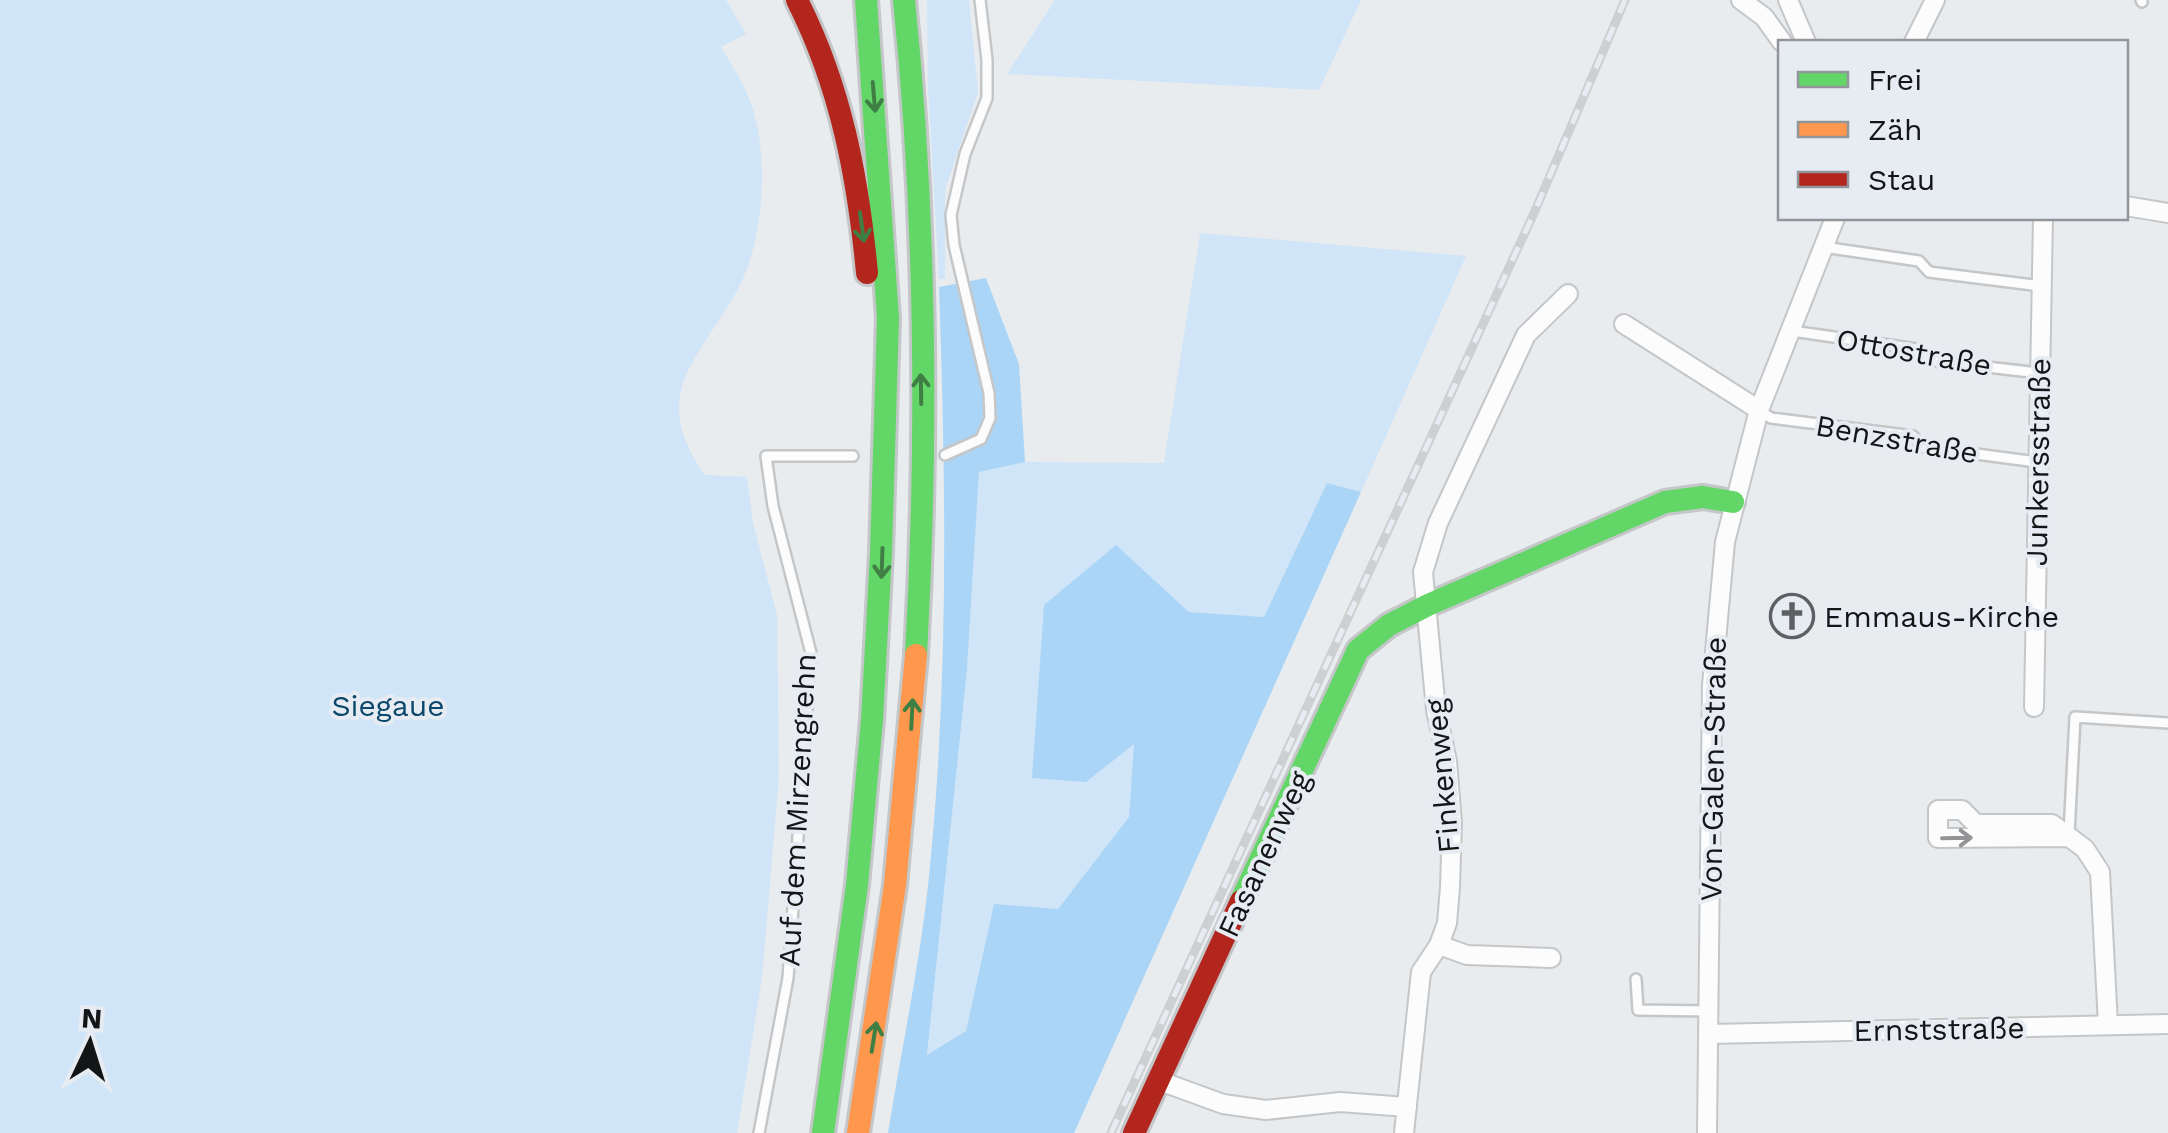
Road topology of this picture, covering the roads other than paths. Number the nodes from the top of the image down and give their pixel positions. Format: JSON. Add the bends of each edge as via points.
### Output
{"nodes":[{"id":1,"x":797,"y":0,"type":"edge"},
{"id":2,"x":866,"y":0,"type":"edge"},
{"id":3,"x":904,"y":0,"type":"edge"},
{"id":4,"x":980,"y":0,"type":"edge"},
{"id":5,"x":1741,"y":0,"type":"edge"},
{"id":6,"x":1935,"y":0,"type":"edge"},
{"id":7,"x":1793,"y":2,"type":"edge"},
{"id":8,"x":1781,"y":40,"type":"edge"},
{"id":9,"x":1805,"y":40,"type":"edge"},
{"id":10,"x":1915,"y":40,"type":"edge"},
{"id":11,"x":2128,"y":206,"type":"edge"},
{"id":12,"x":2168,"y":213,"type":"edge"},
{"id":13,"x":1834,"y":220,"type":"edge"},
{"id":14,"x":2043,"y":220,"type":"edge"},
{"id":15,"x":1823,"y":247,"type":"junction"},
{"id":16,"x":2041,"y":286,"type":"junction"},
{"id":17,"x":1568,"y":294,"type":"dead end"},
{"id":18,"x":1624,"y":324,"type":"dead end"},
{"id":19,"x":1789,"y":330,"type":"junction"},
{"id":20,"x":2040,"y":373,"type":"junction"},
{"id":21,"x":1759,"y":410,"type":"junction"},
{"id":22,"x":945,"y":454,"type":"dead end"},
{"id":23,"x":853,"y":456,"type":"dead end"},
{"id":24,"x":2036,"y":462,"type":"junction"},
{"id":25,"x":884,"y":466,"type":"junction"},
{"id":26,"x":1733,"y":502,"type":"junction"},
{"id":27,"x":1428,"y":605,"type":"junction"},
{"id":28,"x":2034,"y":707,"type":"dead end"},
{"id":29,"x":2168,"y":723,"type":"edge"},
{"id":30,"x":2068,"y":837,"type":"junction"},
{"id":31,"x":1439,"y":945,"type":"junction"},
{"id":32,"x":1551,"y":958,"type":"dead end"},
{"id":33,"x":1636,"y":978,"type":"dead end"},
{"id":34,"x":1709,"y":1011,"type":"junction"},
{"id":35,"x":2168,"y":1024,"type":"edge"},
{"id":36,"x":2108,"y":1025,"type":"junction"},
{"id":37,"x":1709,"y":1034,"type":"junction"},
{"id":38,"x":1160,"y":1081,"type":"junction"},
{"id":39,"x":1407,"y":1107,"type":"junction"},
{"id":40,"x":759,"y":1133,"type":"edge"},
{"id":41,"x":823,"y":1133,"type":"edge"},
{"id":42,"x":858,"y":1133,"type":"edge"},
{"id":43,"x":1134,"y":1133,"type":"edge"},
{"id":44,"x":1404,"y":1133,"type":"edge"},
{"id":45,"x":1707,"y":1133,"type":"edge"}],
"edges":[{"from":1,"to":25,"type":"main road","one_way":true,"via":[[823,54],[855,176]]},
{"from":2,"to":25,"type":"main road","one_way":true,"via":[[888,321]]},
{"from":42,"to":3,"type":"main road","one_way":true,"via":[[911,736],[920,574],[918,205]]},
{"from":4,"to":22,"type":"lane","via":[[987,98],[951,215],[990,418],[981,439]]},
{"from":5,"to":8,"type":"street"},
{"from":6,"to":10,"type":"street"},
{"from":7,"to":9,"type":"street"},
{"from":11,"to":12,"type":"street"},
{"from":13,"to":15,"type":"street","name":"Von-Galen-Straße"},
{"from":14,"to":16,"type":"street","name":"Junkersstraße"},
{"from":15,"to":16,"type":"lane","via":[[1919,261],[1929,272]]},
{"from":15,"to":19,"type":"street","name":"Von-Galen-Straße"},
{"from":16,"to":20,"type":"street","name":"Junkersstraße"},
{"from":17,"to":27,"type":"street","via":[[1526,334],[1438,523],[1423,572]]},
{"from":18,"to":21,"type":"street"},
{"from":19,"to":20,"type":"lane","name":"Ottostraße","via":[[1917,349],[1927,360]]},
{"from":19,"to":21,"type":"street","name":"Von-Galen-Straße"},
{"from":20,"to":24,"type":"street","name":"Junkersstraße"},
{"from":21,"to":24,"type":"lane","name":"Benzstraße","via":[[1772,418],[1913,436],[1923,447]]},
{"from":21,"to":26,"type":"street","name":"Von-Galen-Straße"},
{"from":23,"to":40,"type":"lane","name":"Auf dem Mirzengrehn","via":[[766,456],[772,506],[810,653],[788,978]]},
{"from":24,"to":28,"type":"street","name":"Junkersstraße"},
{"from":25,"to":41,"type":"main road","one_way":true,"via":[[870,776]]},
{"from":26,"to":27,"type":"main road","name":"Fasanenweg","via":[[1665,502]]},
{"from":26,"to":34,"type":"street","name":"Von-Galen-Straße","via":[[1712,685]]},
{"from":27,"to":31,"type":"street","name":"Finkenweg","via":[[1452,823],[1448,923]]},
{"from":27,"to":38,"type":"main road","name":"Fasanenweg","via":[[1358,650]]},
{"from":29,"to":30,"type":"lane","via":[[2075,717]]},
{"from":30,"to":30,"type":"street","one_way":true,"via":[[2052,824],[1976,824],[1962,810],[1938,810],[1938,838]]},
{"from":30,"to":36,"type":"street","via":[[2100,872]]},
{"from":31,"to":32,"type":"street","via":[[1467,955]]},
{"from":31,"to":39,"type":"street","name":"Finkenweg","via":[[1421,972]]},
{"from":33,"to":34,"type":"lane","via":[[1638,1010]]},
{"from":34,"to":37,"type":"street","name":"Von-Galen-Straße"},
{"from":35,"to":36,"type":"street","name":"Ernststraße"},
{"from":36,"to":37,"type":"street","name":"Ernststraße"},
{"from":37,"to":45,"type":"street","name":"Von-Galen-Straße"},
{"from":38,"to":39,"type":"street","via":[[1224,1104],[1266,1110],[1340,1102]]},
{"from":38,"to":43,"type":"main road","name":"Fasanenweg"},
{"from":39,"to":44,"type":"street","name":"Finkenweg"}]}
